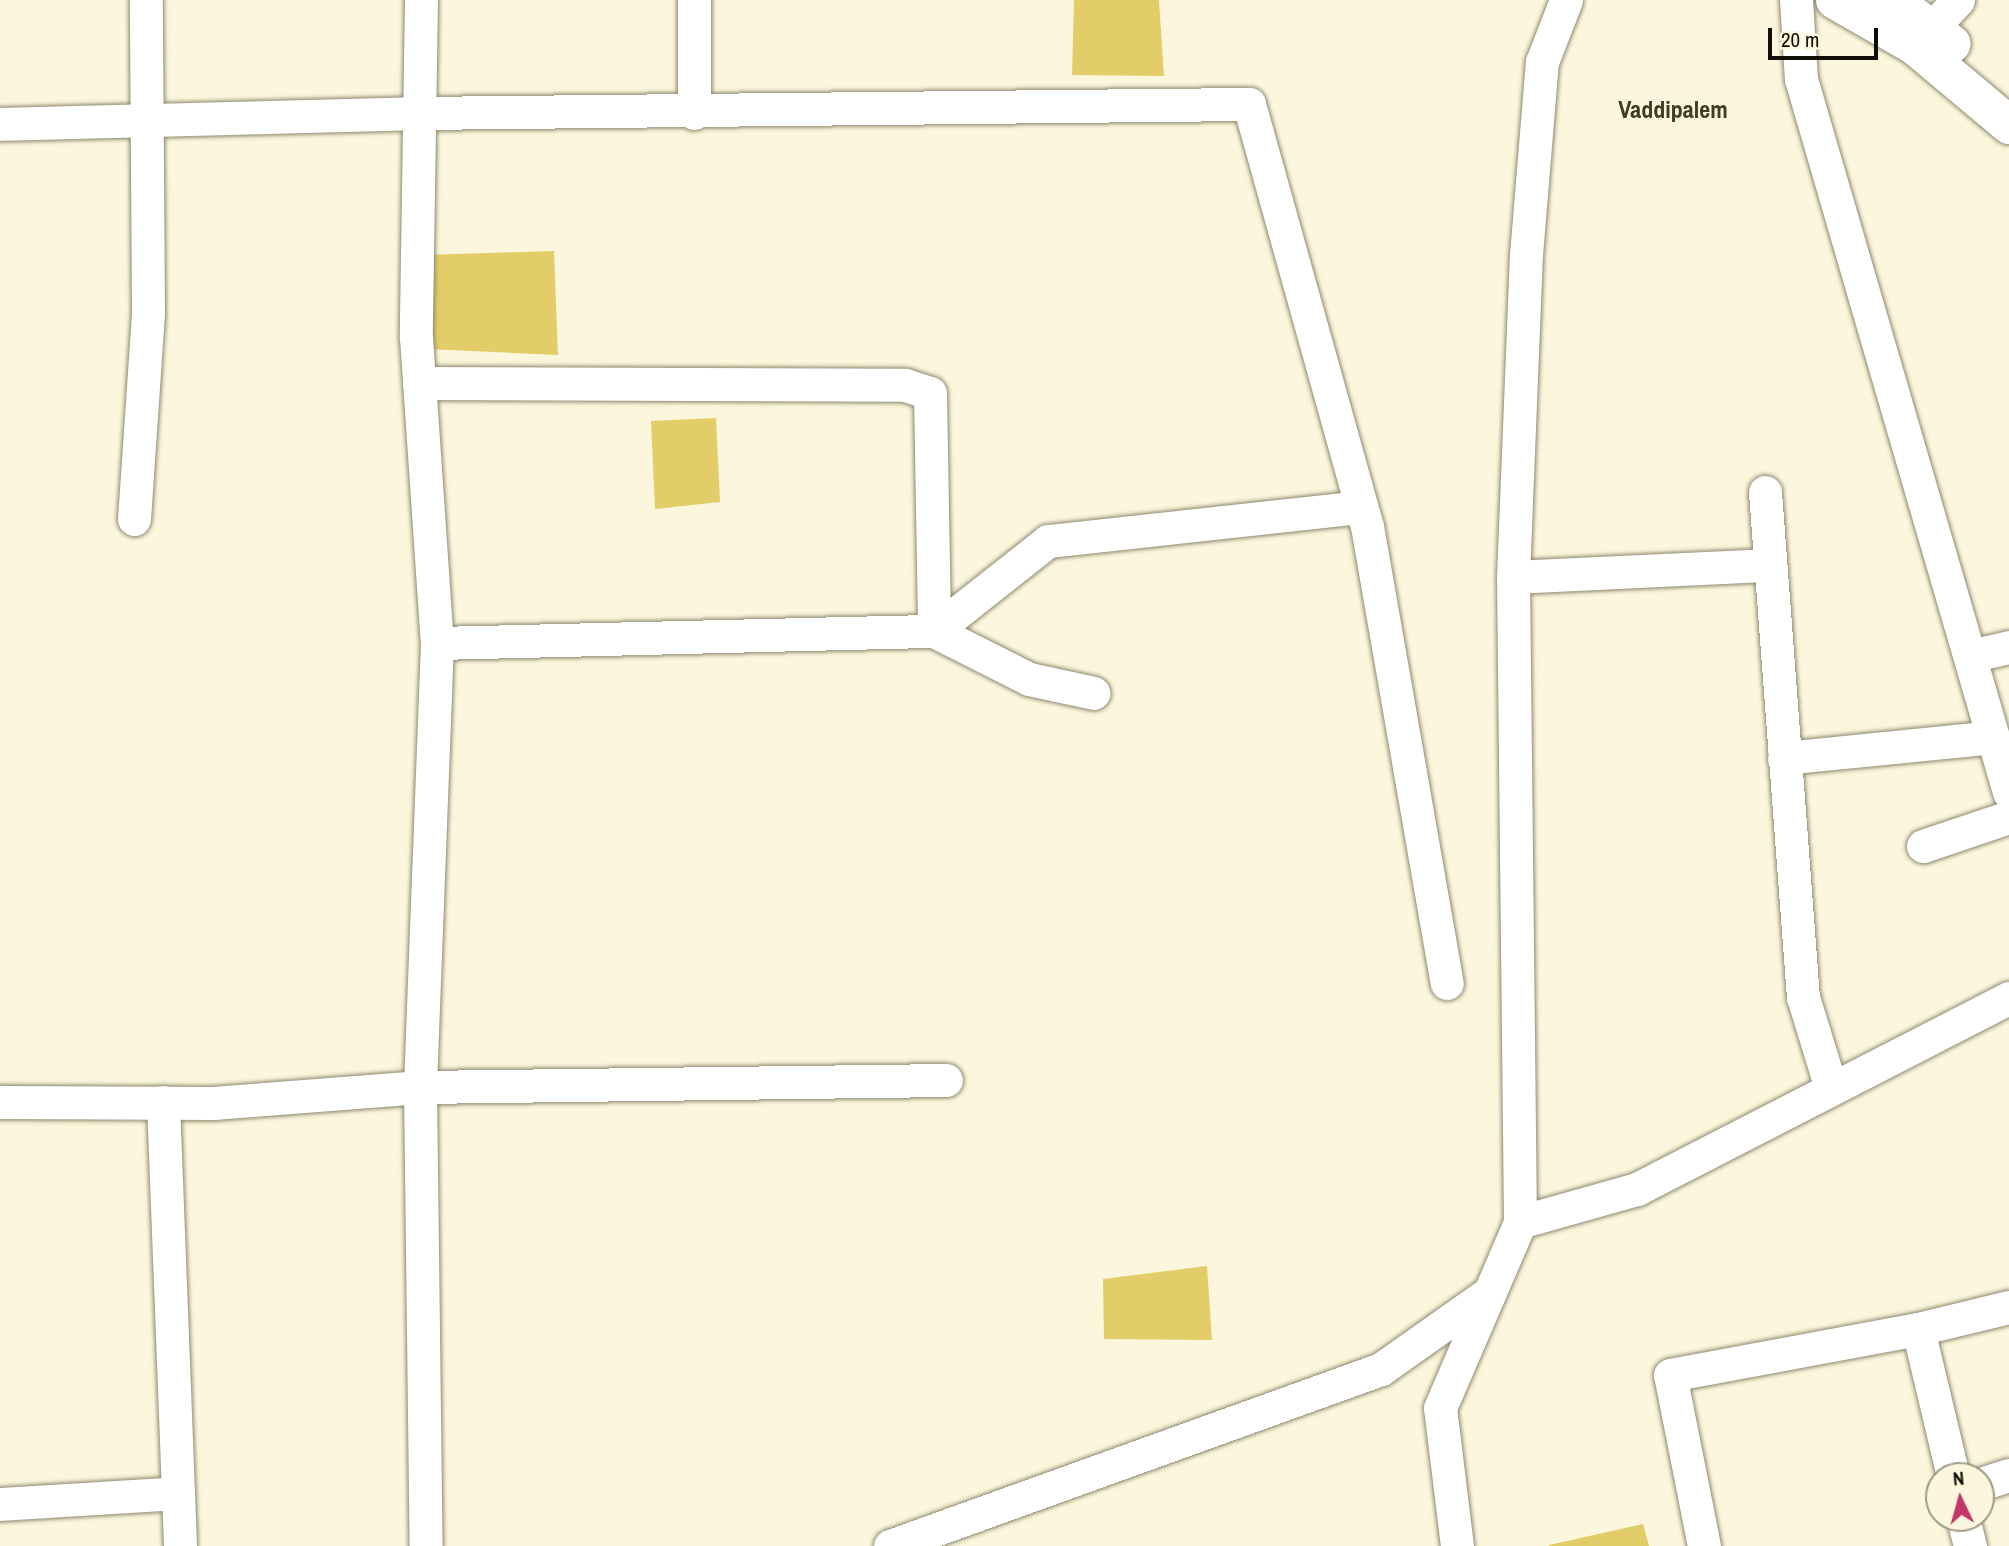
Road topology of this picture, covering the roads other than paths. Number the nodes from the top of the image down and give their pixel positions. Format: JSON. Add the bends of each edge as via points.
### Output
{"nodes":[{"id":1,"x":146,"y":0,"type":"edge"},
{"id":2,"x":421,"y":0,"type":"edge"},
{"id":3,"x":694,"y":0,"type":"edge"},
{"id":4,"x":1566,"y":0,"type":"edge"},
{"id":5,"x":1796,"y":0,"type":"edge"},
{"id":6,"x":1835,"y":0,"type":"edge"},
{"id":7,"x":1892,"y":0,"type":"edge"},
{"id":8,"x":1958,"y":0,"type":"edge"},
{"id":9,"x":1924,"y":37,"type":"junction"},
{"id":10,"x":2009,"y":94,"type":"edge"},
{"id":11,"x":416,"y":113,"type":"junction"},
{"id":12,"x":694,"y":113,"type":"junction"},
{"id":13,"x":145,"y":122,"type":"junction"},
{"id":14,"x":0,"y":124,"type":"edge"},
{"id":15,"x":2009,"y":125,"type":"edge"},
{"id":16,"x":419,"y":383,"type":"junction"},
{"id":17,"x":1765,"y":492,"type":"dead end"},
{"id":18,"x":1362,"y":507,"type":"junction"},
{"id":19,"x":134,"y":520,"type":"dead end"},
{"id":20,"x":1770,"y":565,"type":"junction"},
{"id":21,"x":1513,"y":577,"type":"junction"},
{"id":22,"x":934,"y":631,"type":"junction"},
{"id":23,"x":437,"y":643,"type":"junction"},
{"id":24,"x":2009,"y":647,"type":"edge"},
{"id":25,"x":1970,"y":656,"type":"junction"},
{"id":26,"x":1094,"y":692,"type":"dead end"},
{"id":27,"x":1993,"y":737,"type":"junction"},
{"id":28,"x":1784,"y":758,"type":"junction"},
{"id":29,"x":2009,"y":792,"type":"edge"},
{"id":30,"x":2009,"y":817,"type":"edge"},
{"id":31,"x":1923,"y":846,"type":"dead end"},
{"id":32,"x":1447,"y":983,"type":"dead end"},
{"id":33,"x":2009,"y":998,"type":"edge"},
{"id":34,"x":946,"y":1080,"type":"dead end"},
{"id":35,"x":420,"y":1087,"type":"junction"},
{"id":36,"x":1831,"y":1088,"type":"junction"},
{"id":37,"x":0,"y":1102,"type":"edge"},
{"id":38,"x":163,"y":1102,"type":"junction"},
{"id":39,"x":1520,"y":1222,"type":"junction"},
{"id":40,"x":1490,"y":1292,"type":"junction"},
{"id":41,"x":2009,"y":1307,"type":"edge"},
{"id":42,"x":1918,"y":1329,"type":"junction"},
{"id":43,"x":1949,"y":1462,"type":"edge"},
{"id":44,"x":178,"y":1493,"type":"junction"},
{"id":45,"x":0,"y":1504,"type":"edge"},
{"id":46,"x":180,"y":1546,"type":"edge"},
{"id":47,"x":426,"y":1546,"type":"edge"},
{"id":48,"x":890,"y":1546,"type":"edge"},
{"id":49,"x":1457,"y":1546,"type":"edge"},
{"id":50,"x":1704,"y":1546,"type":"edge"}],
"edges":[{"from":1,"to":13,"type":"street"},
{"from":2,"to":11,"type":"street"},
{"from":3,"to":12,"type":"street"},
{"from":4,"to":21,"type":"street","via":[[1542,62],[1526,255]]},
{"from":5,"to":25,"type":"street","via":[[1801,79]]},
{"from":6,"to":9,"type":"main road"},
{"from":7,"to":9,"type":"main road"},
{"from":8,"to":9,"type":"street"},
{"from":9,"to":10,"type":"main road"},
{"from":9,"to":15,"type":"main road"},
{"from":11,"to":12,"type":"street"},
{"from":11,"to":13,"type":"street"},
{"from":11,"to":16,"type":"street"},
{"from":12,"to":18,"type":"street","via":[[1250,104]]},
{"from":13,"to":14,"type":"street"},
{"from":13,"to":19,"type":"street","via":[[148,312]]},
{"from":16,"to":22,"type":"street","via":[[905,386],[930,393]]},
{"from":16,"to":23,"type":"street"},
{"from":17,"to":20,"type":"street"},
{"from":18,"to":22,"type":"street","via":[[1048,541]]},
{"from":18,"to":32,"type":"street"},
{"from":20,"to":21,"type":"street"},
{"from":20,"to":28,"type":"street"},
{"from":21,"to":39,"type":"street"},
{"from":22,"to":23,"type":"street"},
{"from":22,"to":26,"type":"street","via":[[1029,679]]},
{"from":23,"to":35,"type":"street"},
{"from":24,"to":25,"type":"street"},
{"from":25,"to":27,"type":"street"},
{"from":27,"to":28,"type":"street"},
{"from":27,"to":29,"type":"street"},
{"from":28,"to":36,"type":"street","via":[[1803,998]]},
{"from":30,"to":31,"type":"street"},
{"from":33,"to":36,"type":"street"},
{"from":34,"to":35,"type":"street"},
{"from":35,"to":38,"type":"street","via":[[213,1103]]},
{"from":35,"to":47,"type":"street"},
{"from":36,"to":39,"type":"street","via":[[1637,1189]]},
{"from":37,"to":38,"type":"street"},
{"from":38,"to":44,"type":"street"},
{"from":39,"to":40,"type":"street"},
{"from":40,"to":48,"type":"street","via":[[1381,1369]]},
{"from":40,"to":49,"type":"street","via":[[1440,1408]]},
{"from":41,"to":42,"type":"street"},
{"from":42,"to":43,"type":"street"},
{"from":42,"to":50,"type":"street","via":[[1670,1376]]},
{"from":44,"to":45,"type":"street"},
{"from":44,"to":46,"type":"street"}]}
